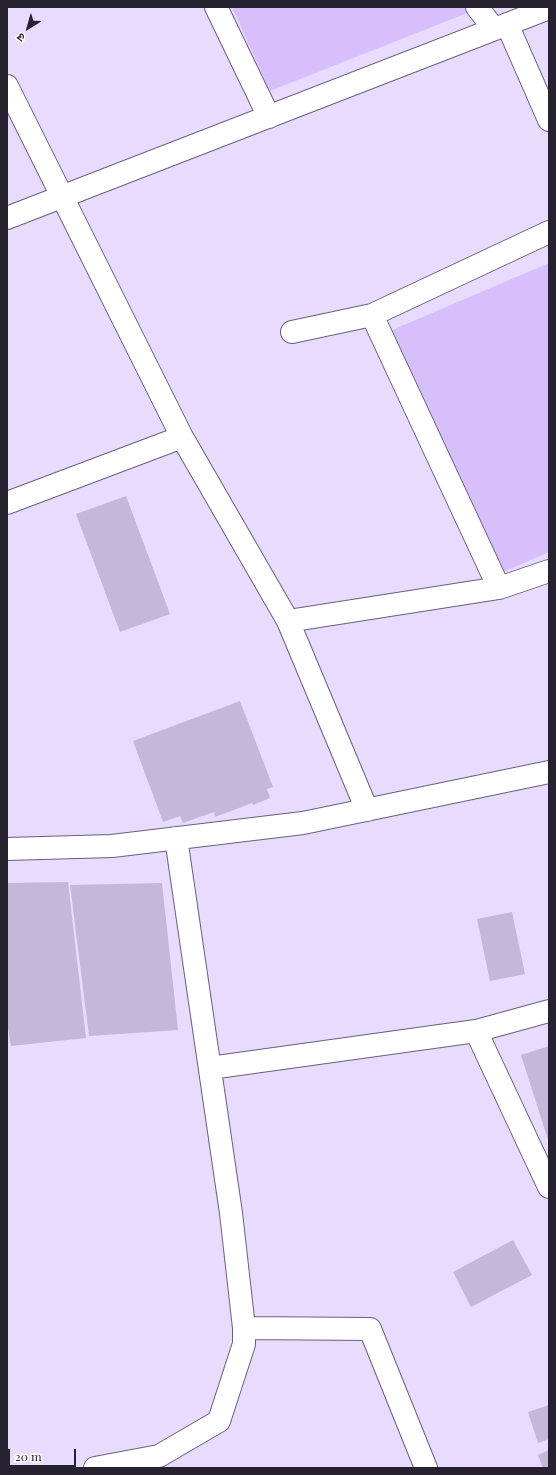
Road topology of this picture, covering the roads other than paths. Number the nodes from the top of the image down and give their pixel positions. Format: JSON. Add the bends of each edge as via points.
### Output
{"nodes":[{"id":1,"x":216,"y":7,"type":"edge"},
{"id":2,"x":477,"y":7,"type":"edge"},
{"id":3,"x":549,"y":8,"type":"edge"},
{"id":4,"x":501,"y":27,"type":"junction"},
{"id":5,"x":7,"y":86,"type":"edge"},
{"id":6,"x":268,"y":117,"type":"junction"},
{"id":7,"x":549,"y":120,"type":"edge"},
{"id":8,"x":62,"y":197,"type":"junction"},
{"id":9,"x":7,"y":218,"type":"edge"},
{"id":10,"x":549,"y":232,"type":"edge"},
{"id":11,"x":372,"y":315,"type":"junction"},
{"id":12,"x":292,"y":332,"type":"dead end"},
{"id":13,"x":182,"y":437,"type":"junction"},
{"id":14,"x":7,"y":503,"type":"edge"},
{"id":15,"x":549,"y":572,"type":"edge"},
{"id":16,"x":499,"y":588,"type":"junction"},
{"id":17,"x":288,"y":621,"type":"junction"},
{"id":18,"x":549,"y":772,"type":"edge"},
{"id":19,"x":367,"y":810,"type":"junction"},
{"id":20,"x":176,"y":838,"type":"junction"},
{"id":21,"x":7,"y":849,"type":"edge"},
{"id":22,"x":549,"y":1010,"type":"edge"},
{"id":23,"x":476,"y":1031,"type":"junction"},
{"id":24,"x":210,"y":1068,"type":"junction"},
{"id":25,"x":549,"y":1187,"type":"edge"},
{"id":26,"x":244,"y":1328,"type":"junction"},
{"id":27,"x":95,"y":1468,"type":"edge"},
{"id":28,"x":426,"y":1468,"type":"edge"}],
"edges":[{"from":1,"to":6,"type":"street"},
{"from":2,"to":4,"type":"street"},
{"from":3,"to":4,"type":"street"},
{"from":4,"to":6,"type":"street"},
{"from":4,"to":7,"type":"street"},
{"from":5,"to":8,"type":"street"},
{"from":6,"to":8,"type":"street"},
{"from":8,"to":9,"type":"street"},
{"from":8,"to":13,"type":"street"},
{"from":10,"to":11,"type":"street"},
{"from":11,"to":12,"type":"street"},
{"from":11,"to":16,"type":"street"},
{"from":13,"to":14,"type":"street"},
{"from":13,"to":17,"type":"street"},
{"from":15,"to":16,"type":"street"},
{"from":16,"to":17,"type":"street"},
{"from":17,"to":19,"type":"street"},
{"from":18,"to":19,"type":"street"},
{"from":19,"to":20,"type":"street","via":[[304,823]]},
{"from":20,"to":21,"type":"street","via":[[112,846]]},
{"from":20,"to":24,"type":"street"},
{"from":22,"to":23,"type":"street"},
{"from":23,"to":24,"type":"street"},
{"from":23,"to":25,"type":"street"},
{"from":24,"to":26,"type":"street","via":[[231,1213]]},
{"from":26,"to":27,"type":"street","via":[[244,1344],[219,1421],[159,1456]]},
{"from":26,"to":28,"type":"street","via":[[370,1329]]}]}
